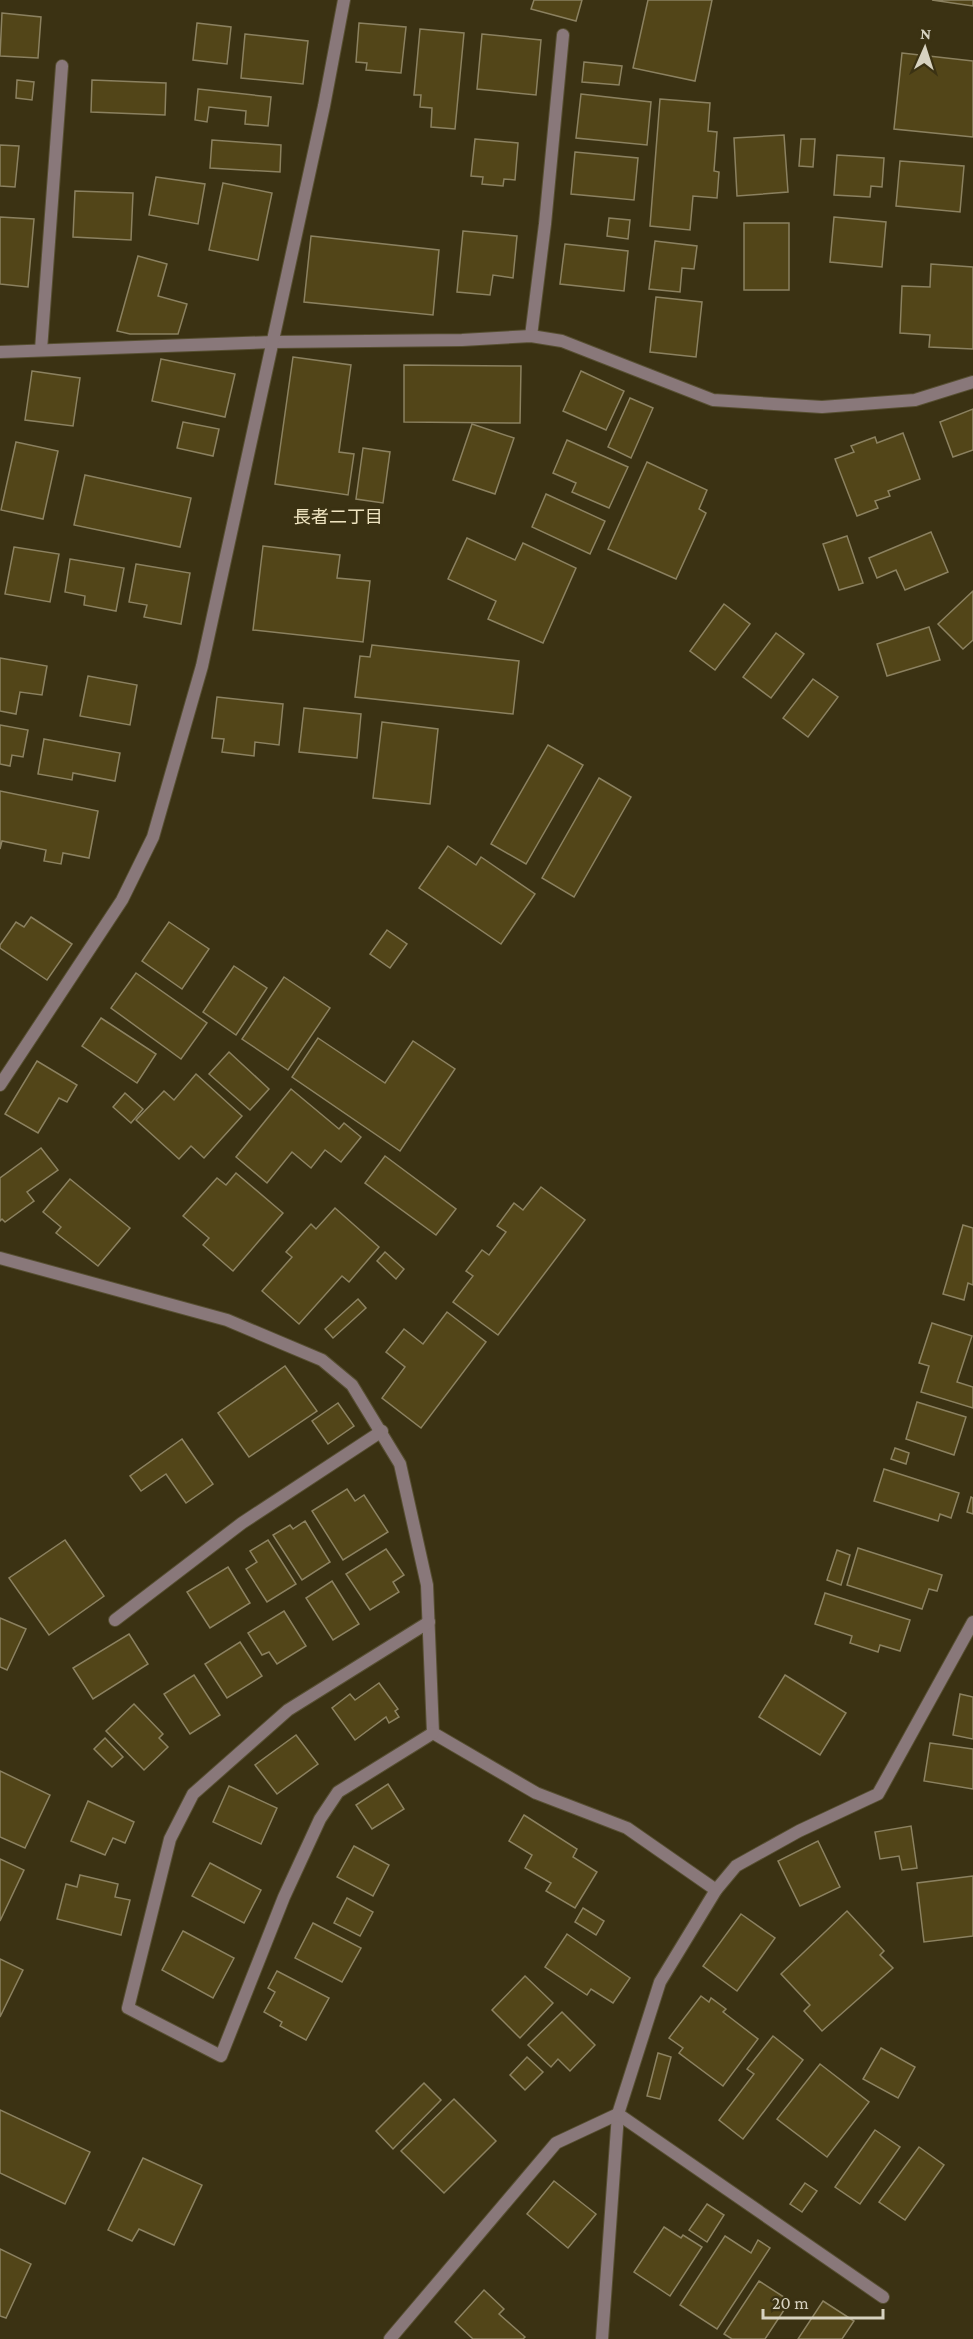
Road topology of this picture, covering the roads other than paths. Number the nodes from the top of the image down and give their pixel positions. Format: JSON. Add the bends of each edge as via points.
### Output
{"nodes":[{"id":1,"x":344,"y":0,"type":"edge"},
{"id":2,"x":563,"y":35,"type":"dead end"},
{"id":3,"x":62,"y":66,"type":"dead end"},
{"id":4,"x":531,"y":336,"type":"junction"},
{"id":5,"x":273,"y":342,"type":"junction"},
{"id":6,"x":41,"y":350,"type":"junction"},
{"id":7,"x":0,"y":352,"type":"edge"},
{"id":8,"x":973,"y":382,"type":"edge"},
{"id":9,"x":0,"y":1085,"type":"edge"},
{"id":10,"x":0,"y":1258,"type":"edge"},
{"id":11,"x":382,"y":1431,"type":"junction"},
{"id":12,"x":115,"y":1620,"type":"dead end"},
{"id":13,"x":429,"y":1622,"type":"junction"},
{"id":14,"x":973,"y":1622,"type":"edge"},
{"id":15,"x":433,"y":1733,"type":"junction"},
{"id":16,"x":716,"y":1890,"type":"junction"},
{"id":17,"x":618,"y":2114,"type":"junction"},
{"id":18,"x":883,"y":2297,"type":"dead end"},
{"id":19,"x":390,"y":2339,"type":"edge"},
{"id":20,"x":602,"y":2339,"type":"edge"}],
"edges":[{"from":1,"to":5,"type":"street"},
{"from":2,"to":4,"type":"street"},
{"from":3,"to":6,"type":"street"},
{"from":4,"to":5,"type":"street"},
{"from":4,"to":8,"type":"street","via":[[562,340],[713,400],[822,407],[915,400]]},
{"from":5,"to":6,"type":"street"},
{"from":5,"to":9,"type":"street","via":[[202,666],[153,837],[122,900]]},
{"from":6,"to":7,"type":"street"},
{"from":10,"to":11,"type":"street","via":[[226,1320],[322,1360],[352,1385]]},
{"from":11,"to":12,"type":"street","via":[[242,1523]]},
{"from":11,"to":13,"type":"street","via":[[400,1464],[427,1585]]},
{"from":13,"to":15,"type":"street"},
{"from":13,"to":15,"type":"street","via":[[288,1710],[193,1794],[170,1839],[128,2008],[221,2056],[284,1897],[320,1819],[338,1792]]},
{"from":14,"to":16,"type":"street","via":[[878,1794],[798,1831],[736,1866]]},
{"from":15,"to":16,"type":"street","via":[[536,1793],[627,1828]]},
{"from":16,"to":17,"type":"street","via":[[660,1982]]},
{"from":17,"to":18,"type":"street"},
{"from":17,"to":19,"type":"street","via":[[556,2143]]},
{"from":17,"to":20,"type":"street"}]}
